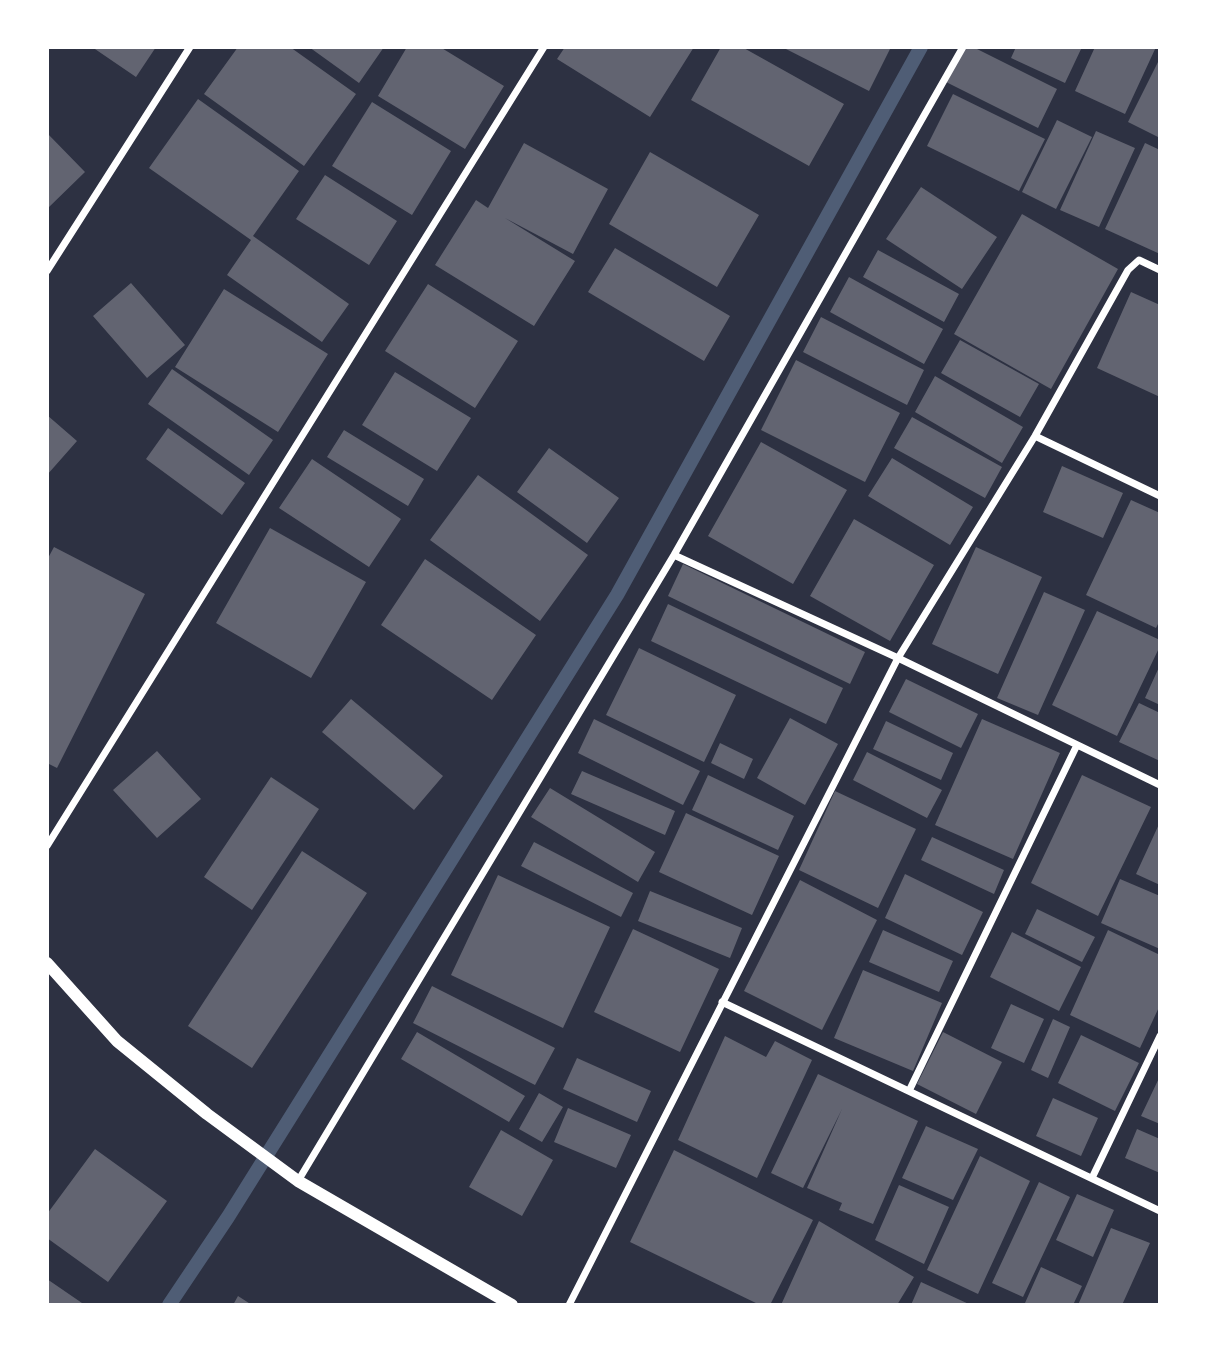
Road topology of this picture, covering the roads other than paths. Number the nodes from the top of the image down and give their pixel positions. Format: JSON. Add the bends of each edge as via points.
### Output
{"nodes":[{"id":1,"x":190,"y":47,"type":"edge"},
{"id":2,"x":544,"y":47,"type":"edge"},
{"id":3,"x":963,"y":47,"type":"edge"},
{"id":4,"x":1160,"y":270,"type":"edge"},
{"id":5,"x":47,"y":271,"type":"edge"},
{"id":6,"x":1035,"y":436,"type":"junction"},
{"id":7,"x":1160,"y":496,"type":"edge"},
{"id":8,"x":674,"y":555,"type":"junction"},
{"id":9,"x":898,"y":658,"type":"junction"},
{"id":10,"x":1077,"y":745,"type":"junction"},
{"id":11,"x":1160,"y":785,"type":"edge"},
{"id":12,"x":47,"y":846,"type":"edge"},
{"id":13,"x":47,"y":963,"type":"edge"},
{"id":14,"x":722,"y":1002,"type":"junction"},
{"id":15,"x":1160,"y":1036,"type":"edge"},
{"id":16,"x":909,"y":1091,"type":"junction"},
{"id":17,"x":1092,"y":1178,"type":"junction"},
{"id":18,"x":298,"y":1181,"type":"junction"},
{"id":19,"x":1160,"y":1211,"type":"edge"},
{"id":20,"x":512,"y":1305,"type":"edge"},
{"id":21,"x":569,"y":1305,"type":"edge"}],
"edges":[{"from":1,"to":5,"type":"street"},
{"from":2,"to":12,"type":"street"},
{"from":3,"to":8,"type":"street"},
{"from":4,"to":6,"type":"street","via":[[1139,260],[1128,270]]},
{"from":6,"to":7,"type":"street"},
{"from":6,"to":9,"type":"street"},
{"from":8,"to":9,"type":"street"},
{"from":8,"to":18,"type":"street"},
{"from":9,"to":10,"type":"street"},
{"from":9,"to":14,"type":"street"},
{"from":10,"to":11,"type":"street"},
{"from":10,"to":16,"type":"street"},
{"from":13,"to":18,"type":"street","via":[[117,1041]]},
{"from":14,"to":16,"type":"street"},
{"from":14,"to":21,"type":"street"},
{"from":15,"to":17,"type":"street"},
{"from":16,"to":17,"type":"street"},
{"from":17,"to":19,"type":"street"},
{"from":18,"to":20,"type":"street"}]}
